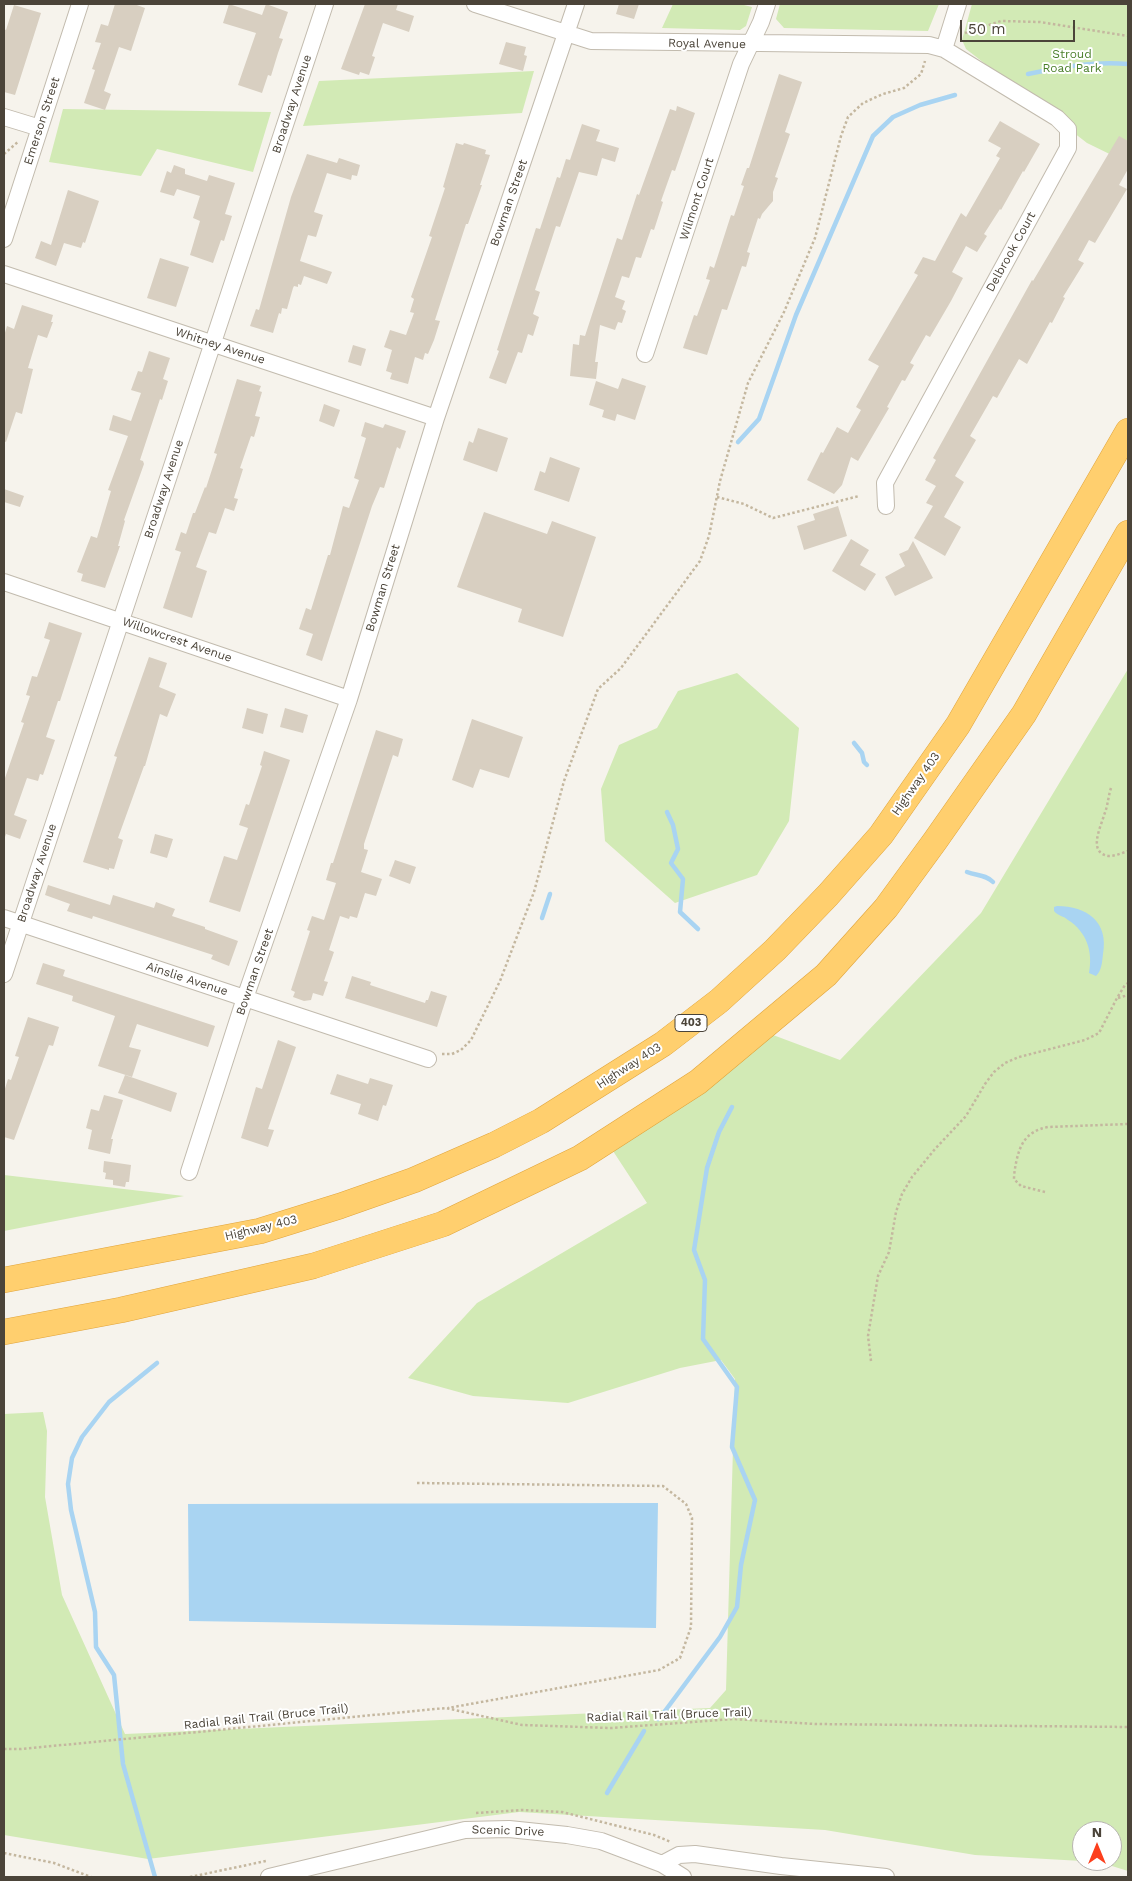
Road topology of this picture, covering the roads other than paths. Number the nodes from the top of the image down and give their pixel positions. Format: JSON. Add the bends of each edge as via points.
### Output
{"nodes":[{"id":1,"x":80,"y":4,"type":"edge"},
{"id":2,"x":325,"y":4,"type":"edge"},
{"id":3,"x":475,"y":4,"type":"edge"},
{"id":4,"x":576,"y":4,"type":"edge"},
{"id":5,"x":767,"y":4,"type":"edge"},
{"id":6,"x":958,"y":4,"type":"edge"},
{"id":7,"x":566,"y":34,"type":"junction"},
{"id":8,"x":946,"y":43,"type":"junction"},
{"id":9,"x":751,"y":44,"type":"junction"},
{"id":10,"x":4,"y":117,"type":"edge"},
{"id":11,"x":40,"y":128,"type":"junction"},
{"id":12,"x":4,"y":239,"type":"edge"},
{"id":13,"x":4,"y":274,"type":"edge"},
{"id":14,"x":212,"y":344,"type":"junction"},
{"id":15,"x":645,"y":354,"type":"dead end"},
{"id":16,"x":436,"y":418,"type":"junction"},
{"id":17,"x":1128,"y":431,"type":"edge"},
{"id":18,"x":886,"y":506,"type":"dead end"},
{"id":19,"x":1128,"y":533,"type":"edge"},
{"id":20,"x":4,"y":582,"type":"edge"},
{"id":21,"x":121,"y":620,"type":"junction"},
{"id":22,"x":349,"y":699,"type":"junction"},
{"id":23,"x":4,"y":918,"type":"edge"},
{"id":24,"x":20,"y":923,"type":"junction"},
{"id":25,"x":4,"y":974,"type":"edge"},
{"id":26,"x":245,"y":998,"type":"junction"},
{"id":27,"x":435,"y":1056,"type":"road end"},
{"id":28,"x":189,"y":1172,"type":"dead end"},
{"id":29,"x":4,"y":1280,"type":"edge"},
{"id":30,"x":4,"y":1332,"type":"edge"},
{"id":31,"x":662,"y":1864,"type":"junction"},
{"id":32,"x":270,"y":1877,"type":"edge"},
{"id":33,"x":683,"y":1877,"type":"edge"},
{"id":34,"x":886,"y":1877,"type":"edge"}],
"edges":[{"from":1,"to":11,"type":"street","name":"Emerson Street"},
{"from":2,"to":14,"type":"street","name":"Broadway Avenue"},
{"from":3,"to":7,"type":"street","name":"Royal Avenue"},
{"from":4,"to":7,"type":"street","name":"Bowman Street"},
{"from":5,"to":9,"type":"street","name":"Wilmont Court"},
{"from":6,"to":8,"type":"street"},
{"from":7,"to":9,"type":"street","name":"Royal Avenue","via":[[590,41]]},
{"from":7,"to":16,"type":"street","name":"Bowman Street"},
{"from":8,"to":9,"type":"street","name":"Royal Avenue"},
{"from":8,"to":18,"type":"street","name":"Delbrook Court","via":[[1057,118],[1068,129],[1068,148],[885,483]]},
{"from":9,"to":15,"type":"street","name":"Wilmont Court","via":[[741,64]]},
{"from":10,"to":11,"type":"street"},
{"from":11,"to":12,"type":"street","name":"Emerson Street"},
{"from":13,"to":14,"type":"street","name":"Whitney Avenue"},
{"from":14,"to":16,"type":"street","name":"Whitney Avenue"},
{"from":14,"to":21,"type":"street","name":"Broadway Avenue"},
{"from":16,"to":22,"type":"street","name":"Bowman Street"},
{"from":17,"to":29,"type":"highway","name":"Highway 403","number":"403","via":[[958,724],[881,835],[775,950],[719,1001],[663,1044],[541,1121],[414,1180],[260,1231]]},
{"from":19,"to":30,"type":"highway","via":[[1024,714],[886,908],[826,975],[698,1082],[580,1158],[443,1224],[313,1266],[121,1310]]},
{"from":20,"to":21,"type":"street","name":"Willowcrest Avenue"},
{"from":21,"to":22,"type":"street","name":"Willowcrest Avenue"},
{"from":21,"to":24,"type":"street","name":"Broadway Avenue"},
{"from":22,"to":26,"type":"street","name":"Bowman Street"},
{"from":23,"to":24,"type":"street","name":"Ainslie Avenue"},
{"from":24,"to":25,"type":"street","name":"Broadway Avenue"},
{"from":24,"to":26,"type":"street","name":"Ainslie Avenue"},
{"from":26,"to":27,"type":"street","name":"Ainslie Avenue"},
{"from":26,"to":28,"type":"street","name":"Bowman Street"},
{"from":31,"to":32,"type":"street","name":"Scenic Drive","via":[[601,1841],[568,1834],[509,1829],[465,1830]]},
{"from":31,"to":33,"type":"street","name":"Scenic Drive"},
{"from":31,"to":34,"type":"street","via":[[679,1855],[695,1854]]}]}
